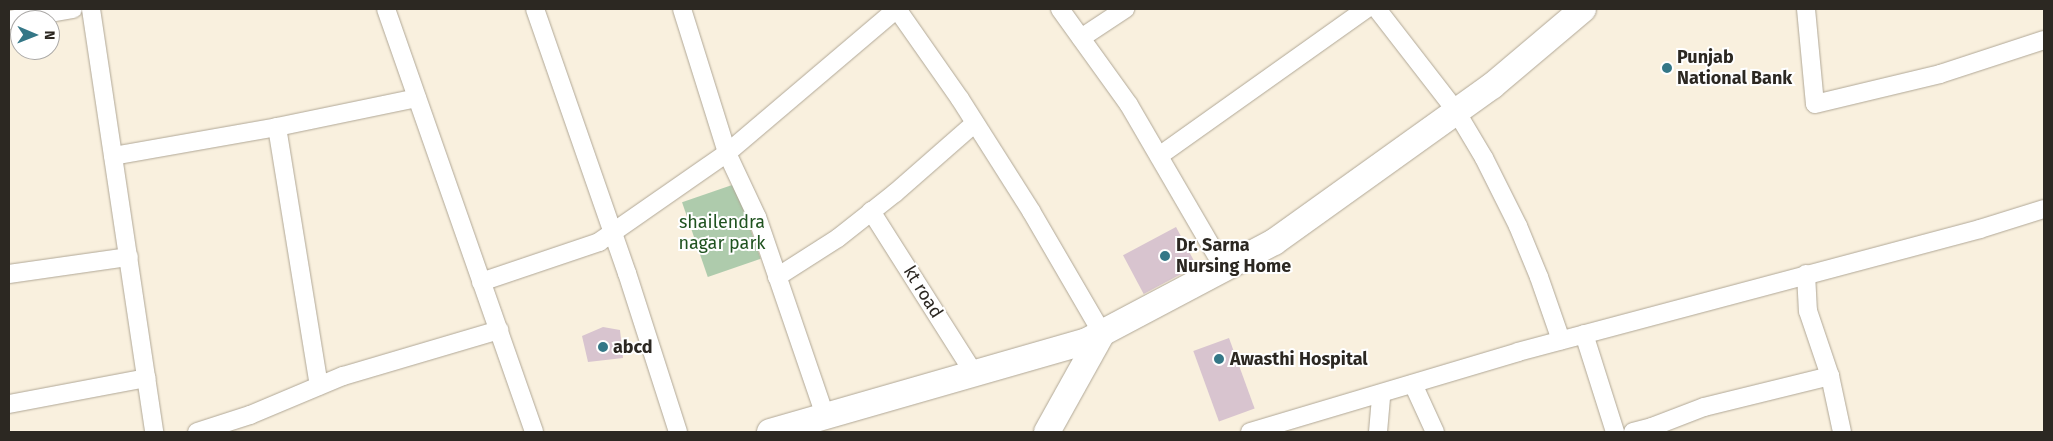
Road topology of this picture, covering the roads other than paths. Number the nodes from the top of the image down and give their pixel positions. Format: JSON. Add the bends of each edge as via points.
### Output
{"nodes":[{"id":1,"x":73,"y":9,"type":"edge"},
{"id":2,"x":90,"y":9,"type":"edge"},
{"id":3,"x":386,"y":9,"type":"edge"},
{"id":4,"x":535,"y":9,"type":"edge"},
{"id":5,"x":682,"y":9,"type":"edge"},
{"id":6,"x":897,"y":9,"type":"edge"},
{"id":7,"x":1060,"y":9,"type":"edge"},
{"id":8,"x":1125,"y":9,"type":"edge"},
{"id":9,"x":1366,"y":9,"type":"edge"},
{"id":10,"x":1377,"y":9,"type":"edge"},
{"id":11,"x":1806,"y":9,"type":"edge"},
{"id":12,"x":1577,"y":11,"type":"edge"},
{"id":13,"x":9,"y":20,"type":"edge"},
{"id":14,"x":1081,"y":38,"type":"junction"},
{"id":15,"x":2044,"y":40,"type":"edge"},
{"id":16,"x":417,"y":98,"type":"junction"},
{"id":17,"x":1456,"y":111,"type":"junction"},
{"id":18,"x":975,"y":124,"type":"junction"},
{"id":19,"x":277,"y":127,"type":"junction"},
{"id":20,"x":727,"y":153,"type":"junction"},
{"id":21,"x":113,"y":156,"type":"junction"},
{"id":22,"x":1160,"y":156,"type":"junction"},
{"id":23,"x":2044,"y":209,"type":"edge"},
{"id":24,"x":872,"y":212,"type":"junction"},
{"id":25,"x":613,"y":232,"type":"junction"},
{"id":26,"x":129,"y":257,"type":"junction"},
{"id":27,"x":1224,"y":268,"type":"junction"},
{"id":28,"x":9,"y":274,"type":"edge"},
{"id":29,"x":1806,"y":274,"type":"junction"},
{"id":30,"x":777,"y":277,"type":"junction"},
{"id":31,"x":481,"y":282,"type":"junction"},
{"id":32,"x":499,"y":330,"type":"junction"},
{"id":33,"x":1102,"y":333,"type":"junction"},
{"id":34,"x":1584,"y":334,"type":"junction"},
{"id":35,"x":1560,"y":340,"type":"junction"},
{"id":36,"x":974,"y":373,"type":"junction"},
{"id":37,"x":1830,"y":376,"type":"junction"},
{"id":38,"x":147,"y":378,"type":"junction"},
{"id":39,"x":1412,"y":384,"type":"junction"},
{"id":40,"x":319,"y":386,"type":"junction"},
{"id":41,"x":1381,"y":394,"type":"junction"},
{"id":42,"x":9,"y":404,"type":"edge"},
{"id":43,"x":825,"y":416,"type":"junction"},
{"id":44,"x":154,"y":432,"type":"edge"},
{"id":45,"x":197,"y":432,"type":"edge"},
{"id":46,"x":534,"y":432,"type":"edge"},
{"id":47,"x":678,"y":432,"type":"edge"},
{"id":48,"x":770,"y":432,"type":"edge"},
{"id":49,"x":1047,"y":432,"type":"edge"},
{"id":50,"x":1250,"y":432,"type":"edge"},
{"id":51,"x":1378,"y":432,"type":"edge"},
{"id":52,"x":1435,"y":432,"type":"edge"},
{"id":53,"x":1615,"y":432,"type":"edge"},
{"id":54,"x":1632,"y":432,"type":"edge"},
{"id":55,"x":1842,"y":432,"type":"edge"}],
"edges":[{"from":1,"to":13,"type":"street"},
{"from":2,"to":21,"type":"street"},
{"from":3,"to":16,"type":"street"},
{"from":4,"to":25,"type":"street"},
{"from":5,"to":20,"type":"street"},
{"from":6,"to":18,"type":"street"},
{"from":6,"to":20,"type":"street"},
{"from":7,"to":14,"type":"street"},
{"from":8,"to":14,"type":"street"},
{"from":9,"to":22,"type":"street"},
{"from":10,"to":17,"type":"street"},
{"from":11,"to":15,"type":"street","via":[[1815,104],[1940,74]]},
{"from":12,"to":17,"type":"main road","via":[[1492,86]]},
{"from":14,"to":22,"type":"street","via":[[1129,105]]},
{"from":16,"to":19,"type":"street"},
{"from":16,"to":31,"type":"street"},
{"from":17,"to":27,"type":"main road","via":[[1274,242]]},
{"from":17,"to":35,"type":"street","via":[[1518,226],[1540,278]]},
{"from":18,"to":24,"type":"street"},
{"from":18,"to":33,"type":"street","via":[[1031,211]]},
{"from":19,"to":21,"type":"street"},
{"from":19,"to":40,"type":"street"},
{"from":20,"to":25,"type":"street"},
{"from":20,"to":30,"type":"street","via":[[756,217]]},
{"from":21,"to":26,"type":"street"},
{"from":22,"to":27,"type":"street"},
{"from":23,"to":29,"type":"street"},
{"from":24,"to":30,"type":"street"},
{"from":24,"to":36,"type":"street","name":"kt road"},
{"from":25,"to":31,"type":"street","via":[[599,242]]},
{"from":25,"to":47,"type":"street"},
{"from":26,"to":28,"type":"street"},
{"from":26,"to":38,"type":"street"},
{"from":27,"to":33,"type":"main road"},
{"from":29,"to":34,"type":"street"},
{"from":29,"to":37,"type":"street","via":[[1808,311]]},
{"from":30,"to":43,"type":"street"},
{"from":31,"to":32,"type":"street"},
{"from":32,"to":40,"type":"street"},
{"from":32,"to":46,"type":"street"},
{"from":33,"to":36,"type":"main road"},
{"from":33,"to":49,"type":"main road"},
{"from":34,"to":35,"type":"street"},
{"from":34,"to":53,"type":"street"},
{"from":35,"to":39,"type":"street"},
{"from":36,"to":43,"type":"main road"},
{"from":37,"to":54,"type":"street","via":[[1704,407]]},
{"from":37,"to":55,"type":"street"},
{"from":38,"to":42,"type":"street"},
{"from":38,"to":44,"type":"street"},
{"from":39,"to":41,"type":"street"},
{"from":39,"to":52,"type":"street"},
{"from":40,"to":45,"type":"street","via":[[250,415]]},
{"from":41,"to":50,"type":"street"},
{"from":41,"to":51,"type":"street"},
{"from":43,"to":48,"type":"main road"}]}
